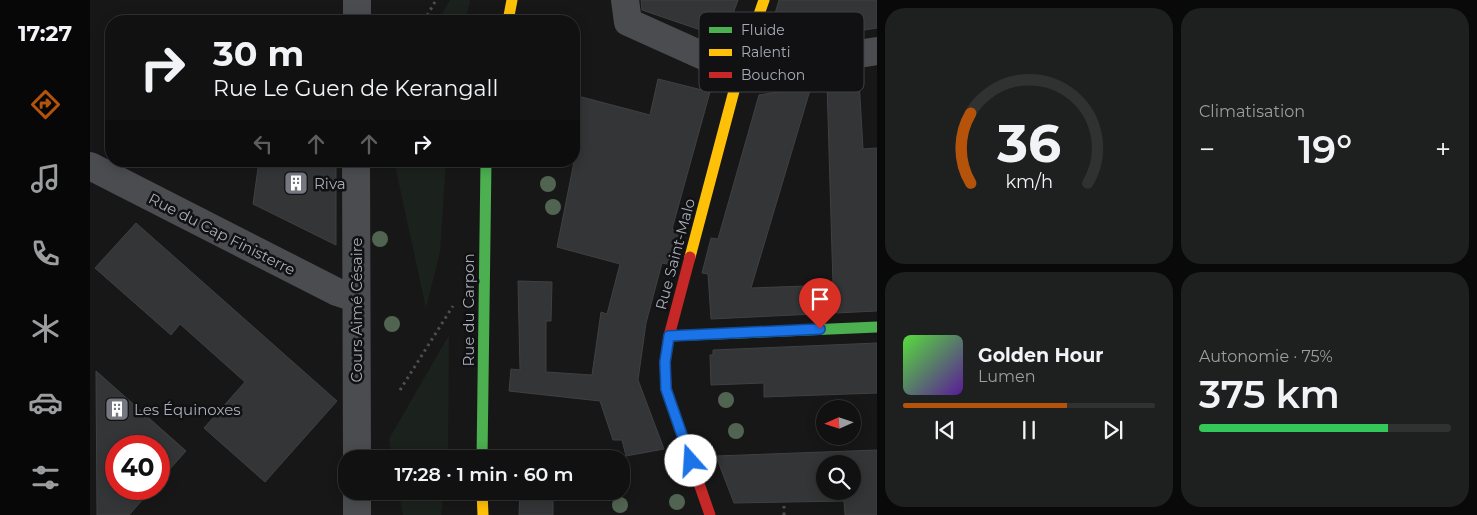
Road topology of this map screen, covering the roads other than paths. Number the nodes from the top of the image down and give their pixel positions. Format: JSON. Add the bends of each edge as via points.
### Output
{"nodes":[{"id":1,"x":357,"y":0,"type":"edge"},
{"id":2,"x":512,"y":0,"type":"edge"},
{"id":3,"x":625,"y":0,"type":"edge"},
{"id":4,"x":764,"y":0,"type":"edge"},
{"id":5,"x":760,"y":12,"type":"edge"},
{"id":6,"x":357,"y":15,"type":"edge"},
{"id":7,"x":509,"y":15,"type":"edge"},
{"id":8,"x":877,"y":50,"type":"edge"},
{"id":9,"x":864,"y":52,"type":"edge"},
{"id":10,"x":699,"y":54,"type":"edge"},
{"id":11,"x":734,"y":92,"type":"edge"},
{"id":12,"x":90,"y":166,"type":"edge"},
{"id":13,"x":356,"y":167,"type":"edge"},
{"id":14,"x":486,"y":167,"type":"edge"},
{"id":15,"x":356,"y":298,"type":"junction"},
{"id":16,"x":877,"y":327,"type":"edge"},
{"id":17,"x":669,"y":336,"type":"junction"},
{"id":18,"x":357,"y":450,"type":"edge"},
{"id":19,"x":482,"y":450,"type":"edge"},
{"id":20,"x":357,"y":500,"type":"edge"},
{"id":21,"x":482,"y":500,"type":"edge"},
{"id":22,"x":357,"y":515,"type":"edge"},
{"id":23,"x":482,"y":515,"type":"edge"},
{"id":24,"x":710,"y":515,"type":"edge"}],
"edges":[{"from":1,"to":6,"type":"street"},
{"from":2,"to":7,"type":"street"},
{"from":3,"to":10,"type":"street","via":[[628,22]]},
{"from":4,"to":5,"type":"street","name":"Rue Saint-Malo"},
{"from":8,"to":9,"type":"street"},
{"from":11,"to":17,"type":"street","name":"Rue Saint-Malo"},
{"from":12,"to":15,"type":"street","name":"Rue du Cap Finisterre","via":[[337,292]]},
{"from":13,"to":15,"type":"street","name":"Cours Aimé Césaire"},
{"from":14,"to":19,"type":"street","name":"Rue du Carpon"},
{"from":15,"to":18,"type":"street","name":"Cours Aimé Césaire"},
{"from":16,"to":17,"type":"street"},
{"from":17,"to":24,"type":"street","name":"Rue Saint-Malo","via":[[665,362],[666,389]]},
{"from":20,"to":22,"type":"street"},
{"from":21,"to":23,"type":"street"}]}
